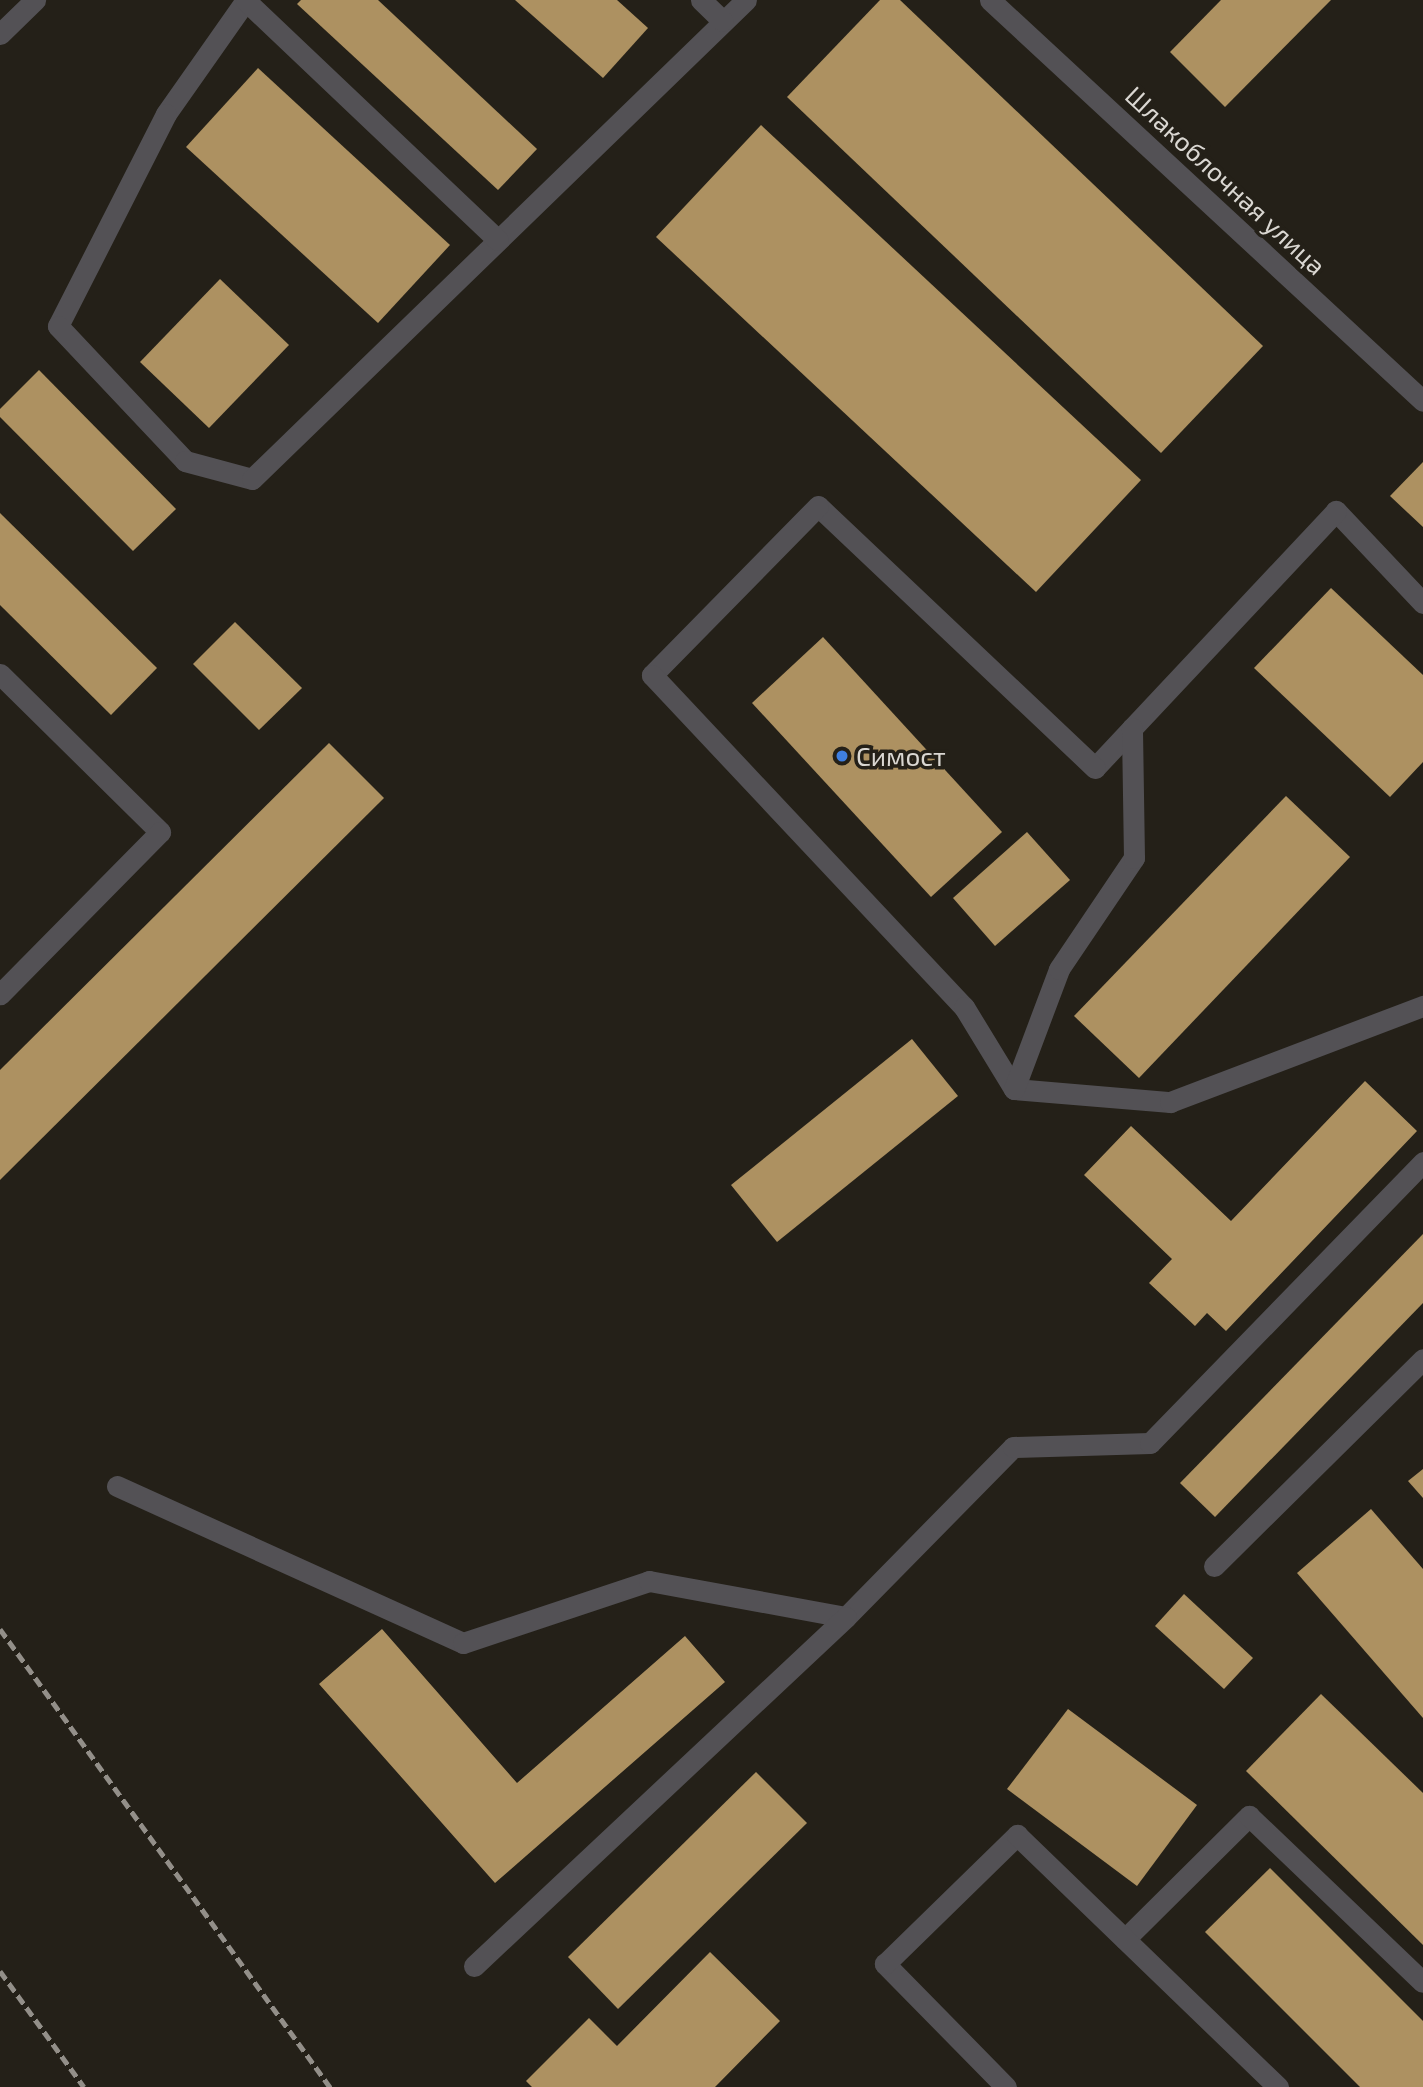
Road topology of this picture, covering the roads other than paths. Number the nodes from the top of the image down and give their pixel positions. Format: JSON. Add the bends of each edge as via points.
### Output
{"nodes":[{"id":1,"x":35,"y":0,"type":"edge"},
{"id":2,"x":246,"y":0,"type":"edge"},
{"id":3,"x":701,"y":0,"type":"edge"},
{"id":4,"x":746,"y":0,"type":"edge"},
{"id":5,"x":990,"y":0,"type":"edge"},
{"id":6,"x":723,"y":21,"type":"junction"},
{"id":7,"x":0,"y":34,"type":"edge"},
{"id":8,"x":498,"y":240,"type":"junction"},
{"id":9,"x":1423,"y":401,"type":"edge"},
{"id":10,"x":1423,"y":603,"type":"edge"},
{"id":11,"x":0,"y":674,"type":"edge"},
{"id":12,"x":1132,"y":728,"type":"junction"},
{"id":13,"x":0,"y":995,"type":"edge"},
{"id":14,"x":1423,"y":1006,"type":"edge"},
{"id":15,"x":1014,"y":1089,"type":"junction"},
{"id":16,"x":1423,"y":1162,"type":"edge"},
{"id":17,"x":1423,"y":1359,"type":"edge"},
{"id":18,"x":117,"y":1486,"type":"dead end"},
{"id":19,"x":1214,"y":1566,"type":"dead end"},
{"id":20,"x":846,"y":1617,"type":"junction"},
{"id":21,"x":1125,"y":1939,"type":"junction"},
{"id":22,"x":474,"y":1966,"type":"dead end"},
{"id":23,"x":1423,"y":1982,"type":"edge"},
{"id":24,"x":1006,"y":2087,"type":"edge"},
{"id":25,"x":1278,"y":2087,"type":"edge"}],
"edges":[{"from":1,"to":7,"type":"street"},
{"from":2,"to":8,"type":"street"},
{"from":2,"to":8,"type":"street","via":[[166,114],[58,326],[185,461],[252,479]]},
{"from":3,"to":6,"type":"street"},
{"from":4,"to":6,"type":"street"},
{"from":5,"to":9,"type":"street","name":"Шлакоблочная улица"},
{"from":6,"to":8,"type":"street"},
{"from":10,"to":12,"type":"street","via":[[1336,512]]},
{"from":11,"to":13,"type":"street","via":[[160,832]]},
{"from":12,"to":15,"type":"street","via":[[1134,858],[1059,969]]},
{"from":12,"to":15,"type":"street","via":[[1095,768],[818,506],[652,675],[964,1007]]},
{"from":14,"to":15,"type":"street","via":[[1170,1102]]},
{"from":16,"to":20,"type":"street","via":[[1150,1443],[1013,1447]]},
{"from":17,"to":19,"type":"street"},
{"from":18,"to":20,"type":"street","via":[[463,1643],[649,1581]]},
{"from":20,"to":22,"type":"street"},
{"from":21,"to":23,"type":"street","via":[[1249,1816]]},
{"from":21,"to":24,"type":"street","via":[[1017,1835],[885,1964]]},
{"from":21,"to":25,"type":"street"}]}
